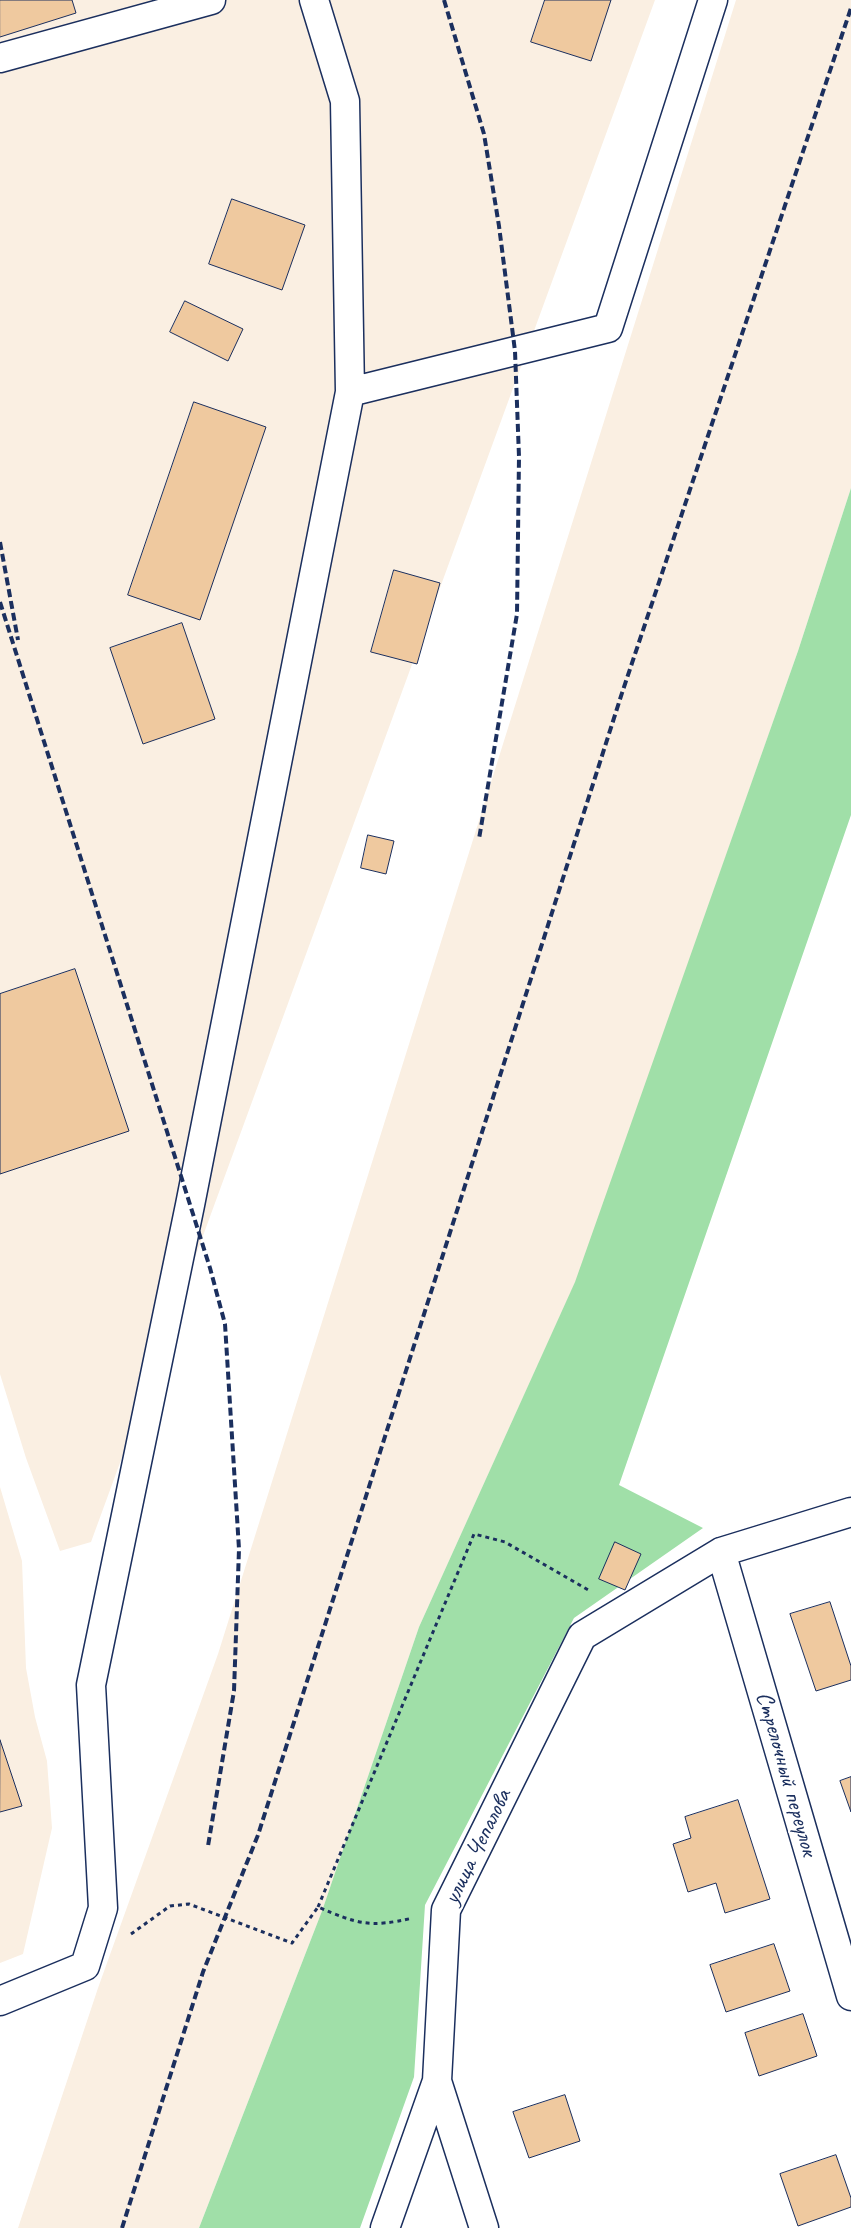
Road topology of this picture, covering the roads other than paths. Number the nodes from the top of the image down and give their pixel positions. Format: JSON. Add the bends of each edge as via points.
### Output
{"nodes":[{"id":1,"x":211,"y":0,"type":"edge"},
{"id":2,"x":314,"y":0,"type":"edge"},
{"id":3,"x":713,"y":0,"type":"edge"},
{"id":4,"x":0,"y":58,"type":"edge"},
{"id":5,"x":350,"y":392,"type":"junction"},
{"id":6,"x":851,"y":1512,"type":"edge"},
{"id":7,"x":721,"y":1552,"type":"junction"},
{"id":8,"x":851,"y":1996,"type":"edge"},
{"id":9,"x":0,"y":2001,"type":"edge"},
{"id":10,"x":436,"y":2081,"type":"junction"},
{"id":11,"x":385,"y":2228,"type":"edge"},
{"id":12,"x":484,"y":2228,"type":"edge"}],
"edges":[{"from":1,"to":4,"type":"street"},
{"from":2,"to":5,"type":"street","via":[[345,101]]},
{"from":3,"to":5,"type":"street","via":[[608,328]]},
{"from":5,"to":9,"type":"street","via":[[190,1205],[91,1685],[103,1908],[85,1966]]},
{"from":6,"to":7,"type":"street","name":"улица Чепалова"},
{"from":7,"to":8,"type":"street","name":"Стрелочный переулок"},
{"from":7,"to":10,"type":"street","name":"улица Чепалова","via":[[582,1636],[446,1910]]},
{"from":10,"to":11,"type":"street"},
{"from":10,"to":12,"type":"street","name":"улица Чепалова"}]}
